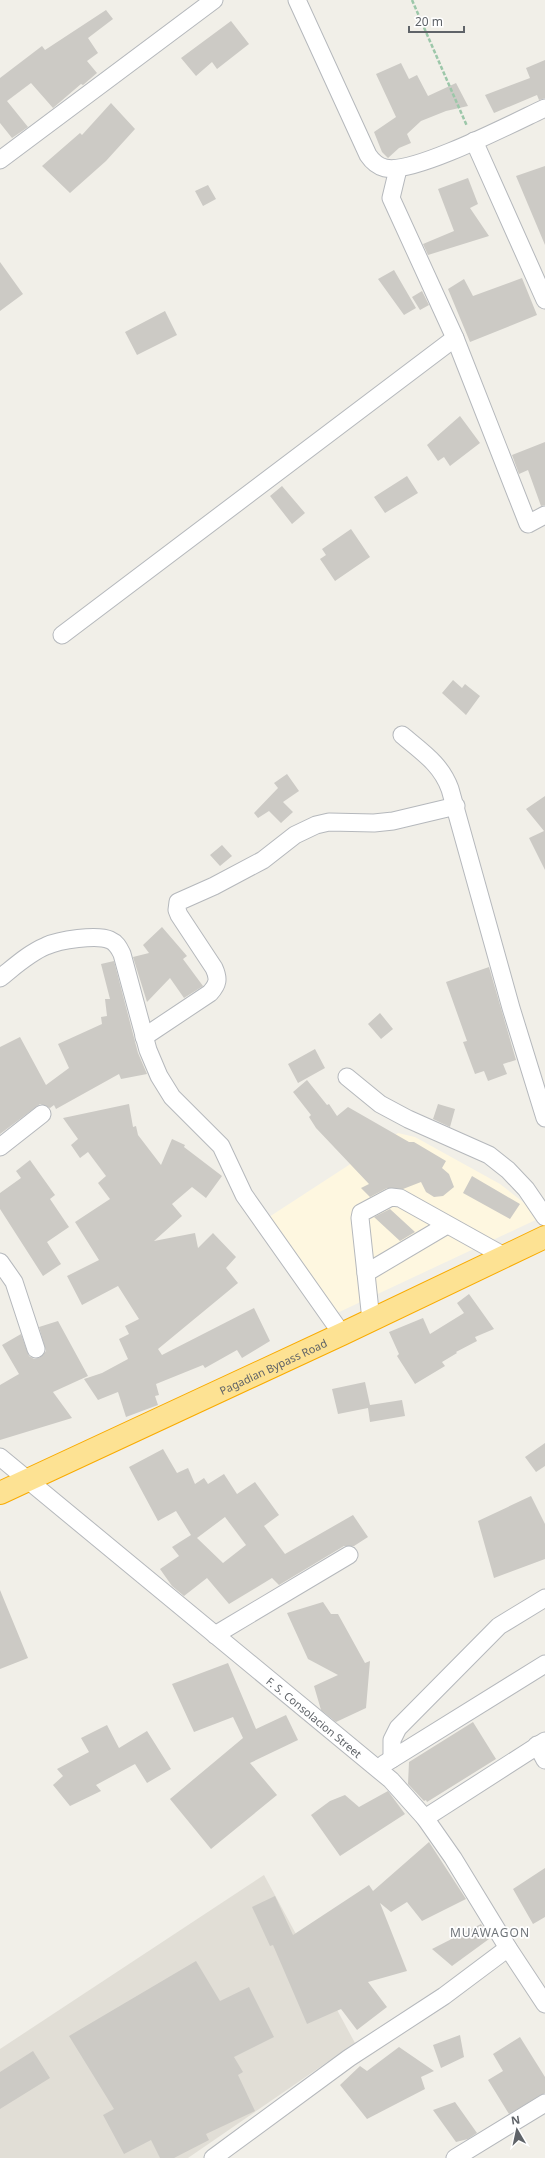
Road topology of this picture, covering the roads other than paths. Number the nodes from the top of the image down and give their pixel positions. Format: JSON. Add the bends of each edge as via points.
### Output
{"nodes":[{"id":1,"x":214,"y":0,"type":"edge"},
{"id":2,"x":297,"y":0,"type":"edge"},
{"id":3,"x":545,"y":108,"type":"edge"},
{"id":4,"x":474,"y":141,"type":"junction"},
{"id":5,"x":0,"y":160,"type":"edge"},
{"id":6,"x":398,"y":169,"type":"junction"},
{"id":7,"x":545,"y":300,"type":"edge"},
{"id":8,"x":455,"y":338,"type":"junction"},
{"id":9,"x":545,"y":515,"type":"edge"},
{"id":10,"x":62,"y":635,"type":"dead end"},
{"id":11,"x":402,"y":734,"type":"dead end"},
{"id":12,"x":456,"y":806,"type":"junction"},
{"id":13,"x":0,"y":978,"type":"edge"},
{"id":14,"x":144,"y":1037,"type":"junction"},
{"id":15,"x":347,"y":1076,"type":"dead end"},
{"id":16,"x":42,"y":1114,"type":"dead end"},
{"id":17,"x":545,"y":1118,"type":"edge"},
{"id":18,"x":0,"y":1147,"type":"edge"},
{"id":19,"x":545,"y":1217,"type":"edge"},
{"id":20,"x":448,"y":1225,"type":"junction"},
{"id":21,"x":545,"y":1237,"type":"edge"},
{"id":22,"x":504,"y":1256,"type":"junction"},
{"id":23,"x":0,"y":1262,"type":"edge"},
{"id":24,"x":366,"y":1273,"type":"junction"},
{"id":25,"x":371,"y":1320,"type":"junction"},
{"id":26,"x":342,"y":1334,"type":"junction"},
{"id":27,"x":36,"y":1349,"type":"dead end"},
{"id":28,"x":0,"y":1457,"type":"edge"},
{"id":29,"x":28,"y":1481,"type":"junction"},
{"id":30,"x":0,"y":1493,"type":"edge"},
{"id":31,"x":349,"y":1555,"type":"dead end"},
{"id":32,"x":545,"y":1598,"type":"edge"},
{"id":33,"x":215,"y":1635,"type":"junction"},
{"id":34,"x":545,"y":1664,"type":"edge"},
{"id":35,"x":541,"y":1743,"type":"edge"},
{"id":36,"x":392,"y":1759,"type":"junction"},
{"id":37,"x":545,"y":1760,"type":"edge"},
{"id":38,"x":378,"y":1768,"type":"junction"},
{"id":39,"x":425,"y":1818,"type":"junction"},
{"id":40,"x":508,"y":1948,"type":"junction"},
{"id":41,"x":540,"y":1982,"type":"edge"},
{"id":42,"x":545,"y":2004,"type":"edge"},
{"id":43,"x":545,"y":2103,"type":"edge"},
{"id":44,"x":213,"y":2158,"type":"edge"},
{"id":45,"x":455,"y":2158,"type":"edge"}],
"edges":[{"from":1,"to":5,"type":"street"},
{"from":2,"to":6,"type":"street","via":[[368,155],[374,163],[384,168]]},
{"from":3,"to":4,"type":"street"},
{"from":4,"to":6,"type":"street"},
{"from":4,"to":7,"type":"street"},
{"from":6,"to":8,"type":"street","via":[[391,198]]},
{"from":8,"to":9,"type":"street","via":[[528,524]]},
{"from":8,"to":10,"type":"street"},
{"from":11,"to":12,"type":"street","via":[[439,766]]},
{"from":12,"to":14,"type":"street","via":[[393,821],[329,822],[316,825],[295,835],[262,860],[178,902],[179,915],[214,968],[217,985],[210,993]]},
{"from":12,"to":17,"type":"street","via":[[511,1008]]},
{"from":13,"to":14,"type":"street","via":[[23,959],[46,946],[61,941],[98,938],[109,940],[117,945],[122,954]]},
{"from":14,"to":26,"type":"street","via":[[159,1076],[172,1097],[221,1146],[244,1196]]},
{"from":15,"to":19,"type":"street","via":[[380,1104],[489,1155],[526,1189]]},
{"from":16,"to":18,"type":"street"},
{"from":20,"to":22,"type":"street"},
{"from":20,"to":24,"type":"street"},
{"from":20,"to":24,"type":"street","via":[[396,1196],[361,1213]]},
{"from":21,"to":22,"type":"highway","name":"Pagadian Bypass Road"},
{"from":22,"to":25,"type":"highway","name":"Pagadian Bypass Road"},
{"from":23,"to":27,"type":"street","via":[[14,1282]]},
{"from":24,"to":25,"type":"street"},
{"from":25,"to":26,"type":"highway","name":"Pagadian Bypass Road"},
{"from":26,"to":29,"type":"highway","name":"Pagadian Bypass Road"},
{"from":28,"to":29,"type":"street","name":"F. S. Consolacion Street"},
{"from":29,"to":30,"type":"highway","name":"Pagadian Bypass Road"},
{"from":29,"to":33,"type":"street","name":"F. S. Consolacion Street"},
{"from":31,"to":33,"type":"street"},
{"from":32,"to":36,"type":"street","via":[[499,1626],[398,1728],[392,1740]]},
{"from":33,"to":38,"type":"street","name":"F. S. Consolacion Street"},
{"from":34,"to":36,"type":"street"},
{"from":35,"to":37,"type":"street"},
{"from":35,"to":39,"type":"street"},
{"from":36,"to":38,"type":"street"},
{"from":38,"to":39,"type":"street","name":"F. S. Consolacion Street"},
{"from":39,"to":40,"type":"street","name":"F. S. Consolacion Street","via":[[453,1858]]},
{"from":40,"to":41,"type":"street","name":"F. S. Consolacion Street"},
{"from":40,"to":44,"type":"street","via":[[444,1996],[349,2058]]},
{"from":41,"to":42,"type":"street","name":"F. S. Consolacion Street"},
{"from":43,"to":45,"type":"street"}]}
